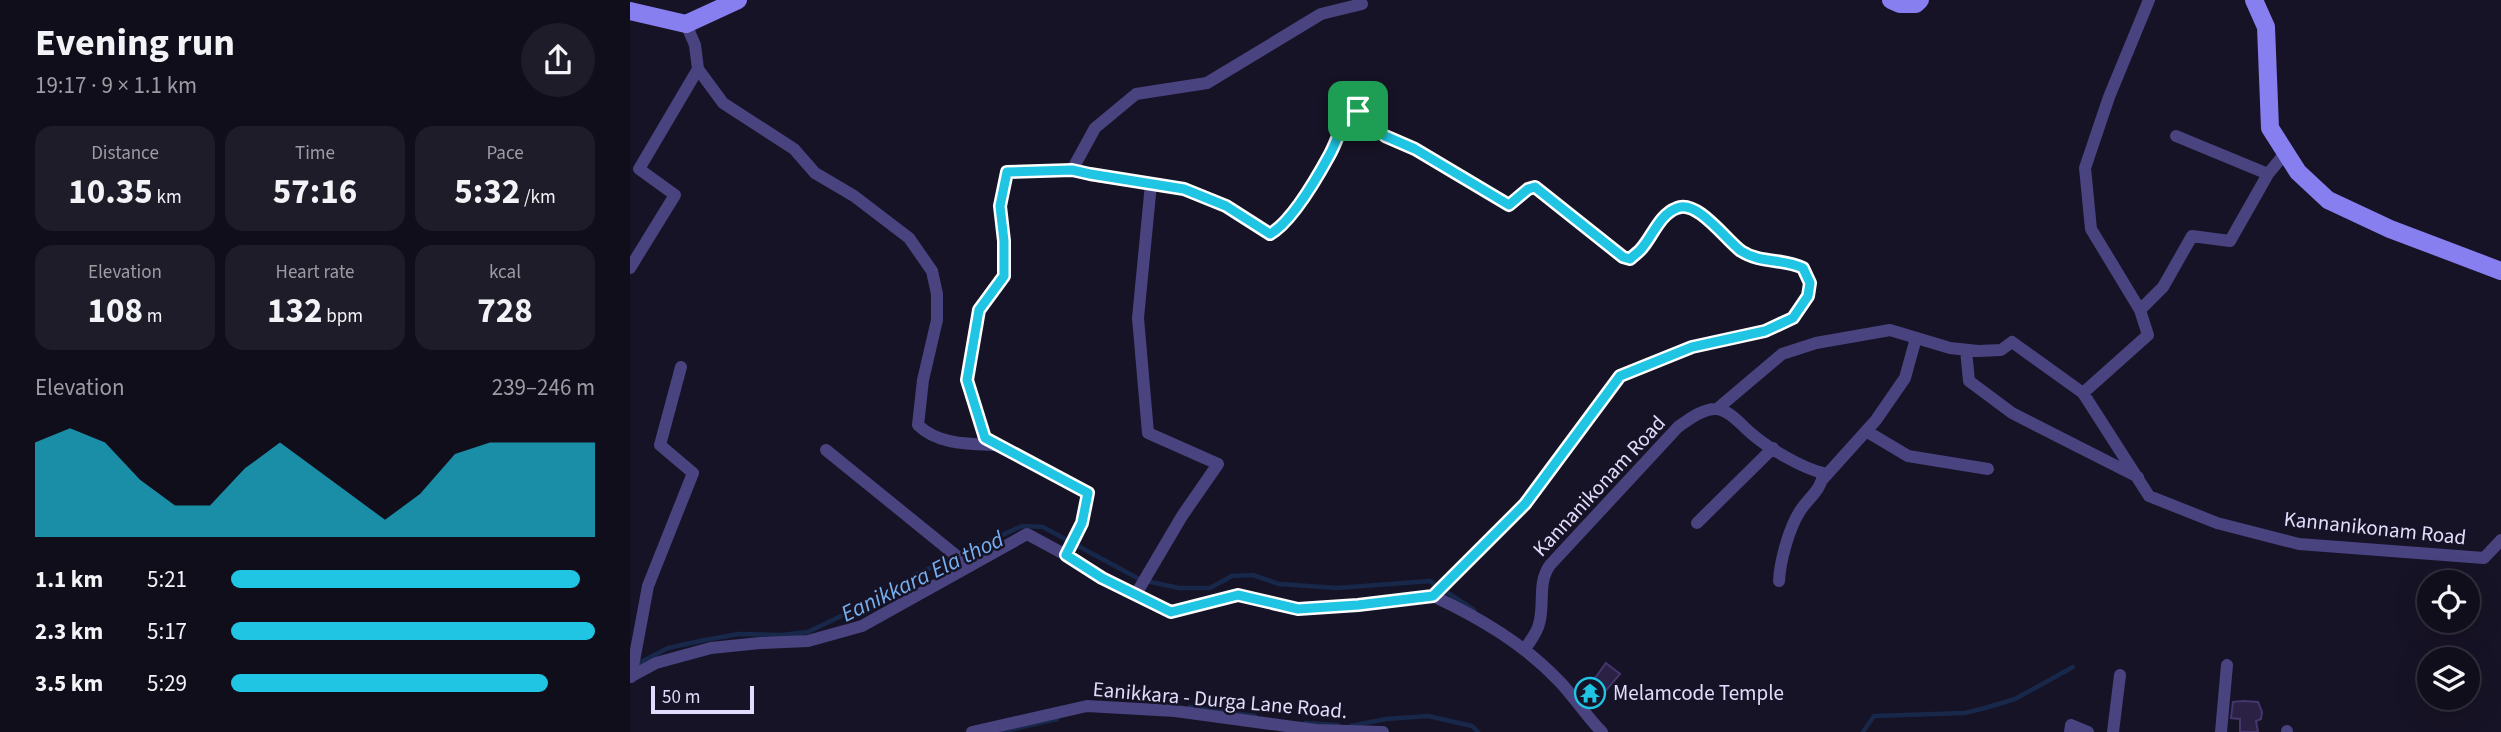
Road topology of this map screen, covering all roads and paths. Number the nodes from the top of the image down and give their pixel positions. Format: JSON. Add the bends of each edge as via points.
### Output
{"nodes":[{"id":1,"x":738,"y":0,"type":"edge"},
{"id":2,"x":1891,"y":0,"type":"edge"},
{"id":3,"x":1920,"y":0,"type":"edge"},
{"id":4,"x":2149,"y":0,"type":"edge"},
{"id":5,"x":2254,"y":0,"type":"edge"},
{"id":6,"x":1362,"y":4,"type":"dead end"},
{"id":7,"x":630,"y":10,"type":"edge"},
{"id":8,"x":686,"y":24,"type":"junction"},
{"id":9,"x":698,"y":69,"type":"junction"},
{"id":10,"x":2176,"y":136,"type":"dead end"},
{"id":11,"x":2286,"y":152,"type":"junction"},
{"id":12,"x":1072,"y":170,"type":"junction"},
{"id":13,"x":2268,"y":174,"type":"junction"},
{"id":14,"x":1151,"y":184,"type":"junction"},
{"id":15,"x":632,"y":259,"type":"edge"},
{"id":16,"x":2501,"y":271,"type":"edge"},
{"id":17,"x":2140,"y":310,"type":"junction"},
{"id":18,"x":1916,"y":338,"type":"junction"},
{"id":19,"x":1966,"y":350,"type":"junction"},
{"id":20,"x":681,"y":367,"type":"dead end"},
{"id":21,"x":2083,"y":393,"type":"junction"},
{"id":22,"x":1717,"y":409,"type":"junction"},
{"id":23,"x":1866,"y":431,"type":"junction"},
{"id":24,"x":997,"y":445,"type":"junction"},
{"id":25,"x":1773,"y":448,"type":"junction"},
{"id":26,"x":827,"y":450,"type":"dead end"},
{"id":27,"x":1989,"y":469,"type":"dead end"},
{"id":28,"x":2138,"y":477,"type":"junction"},
{"id":29,"x":1822,"y":480,"type":"junction"},
{"id":30,"x":1698,"y":523,"type":"dead end"},
{"id":31,"x":2501,"y":540,"type":"edge"},
{"id":32,"x":1070,"y":546,"type":"junction"},
{"id":33,"x":969,"y":566,"type":"junction"},
{"id":34,"x":1779,"y":581,"type":"dead end"},
{"id":35,"x":1438,"y":591,"type":"junction"},
{"id":36,"x":1136,"y":594,"type":"junction"},
{"id":37,"x":1527,"y":646,"type":"junction"},
{"id":38,"x":2227,"y":665,"type":"dead end"},
{"id":39,"x":2120,"y":675,"type":"dead end"},
{"id":40,"x":631,"y":677,"type":"edge"},
{"id":41,"x":972,"y":732,"type":"edge"},
{"id":42,"x":1383,"y":732,"type":"edge"},
{"id":43,"x":1602,"y":732,"type":"edge"},
{"id":44,"x":2070,"y":732,"type":"edge"},
{"id":45,"x":2088,"y":732,"type":"edge"},
{"id":46,"x":2113,"y":732,"type":"edge"},
{"id":47,"x":2221,"y":732,"type":"edge"}],
"edges":[{"from":1,"to":8,"type":"street"},
{"from":2,"to":3,"type":"street","via":[[1900,4]]},
{"from":4,"to":17,"type":"street","via":[[2085,168],[2091,229]]},
{"from":5,"to":11,"type":"street","via":[[2266,27],[2270,128]]},
{"from":6,"to":12,"type":"street","via":[[1321,14],[1206,83],[1136,94],[1095,128]]},
{"from":7,"to":8,"type":"street"},
{"from":8,"to":9,"type":"street"},
{"from":9,"to":15,"type":"street","via":[[639,169],[675,195]]},
{"from":9,"to":24,"type":"street","via":[[723,103],[794,149],[815,173],[909,238],[932,271],[937,294],[937,320],[918,425],[929,435],[946,440]]},
{"from":10,"to":13,"type":"street"},
{"from":11,"to":13,"type":"street"},
{"from":11,"to":16,"type":"street","via":[[2298,172],[2328,200]]},
{"from":12,"to":14,"type":"street"},
{"from":12,"to":24,"type":"street","via":[[1007,172],[1000,206],[1004,276],[979,310],[967,380],[985,438]]},
{"from":13,"to":17,"type":"street","via":[[2230,241],[2192,236],[2163,287]]},
{"from":14,"to":35,"type":"street","via":[[1184,189],[1226,206],[1270,234],[1283,227],[1293,213],[1352,108],[1385,136],[1509,205],[1535,187],[1623,257],[1630,259],[1642,249],[1678,206],[1692,207],[1742,251],[1803,268],[1810,283],[1808,296],[1793,318],[1765,331],[1692,347],[1620,376],[1525,504]]},
{"from":14,"to":36,"type":"street","via":[[1138,318],[1148,433],[1218,464]]},
{"from":17,"to":21,"type":"street","via":[[2148,335]]},
{"from":18,"to":19,"type":"street","name":"Kannanikonam Road"},
{"from":18,"to":22,"type":"street","name":"Kannanikonam Road","via":[[1890,330],[1792,350]]},
{"from":18,"to":23,"type":"street","via":[[1905,378]]},
{"from":19,"to":21,"type":"street","name":"Kannanikonam Road","via":[[2001,350],[2012,342]]},
{"from":19,"to":28,"type":"street","via":[[1969,381],[1990,397],[2012,413]]},
{"from":20,"to":40,"type":"street","via":[[660,444],[693,473],[648,586]]},
{"from":21,"to":28,"type":"street","name":"Kannanikonam Road"},
{"from":22,"to":25,"type":"street"},
{"from":22,"to":37,"type":"street","name":"Kannanikonam Road","via":[[1678,427],[1549,565],[1542,576],[1539,627]]},
{"from":23,"to":27,"type":"street","via":[[1909,456]]},
{"from":23,"to":29,"type":"street"},
{"from":24,"to":32,"type":"street","via":[[1088,493],[1082,523]]},
{"from":25,"to":29,"type":"street","via":[[1822,473]]},
{"from":25,"to":30,"type":"street"},
{"from":26,"to":33,"type":"street"},
{"from":28,"to":31,"type":"street","name":"Kannanikonam Road","via":[[2149,496],[2217,523],[2299,544],[2484,558]]},
{"from":29,"to":34,"type":"street","via":[[1789,534]]},
{"from":32,"to":33,"type":"street","via":[[1027,534]]},
{"from":32,"to":36,"type":"street","via":[[1102,578]]},
{"from":33,"to":40,"type":"street","via":[[862,626],[808,641],[711,648],[656,663]]},
{"from":35,"to":36,"type":"street","via":[[1358,605],[1298,609],[1238,595],[1171,612]]},
{"from":35,"to":37,"type":"street"},
{"from":37,"to":43,"type":"street"},
{"from":38,"to":47,"type":"street"},
{"from":39,"to":46,"type":"street"},
{"from":41,"to":42,"type":"street","name":"Eanikkara - Durga Lane Road.","via":[[1087,706],[1175,711],[1316,730]]},
{"from":44,"to":45,"type":"street","via":[[2071,726]]}]}
